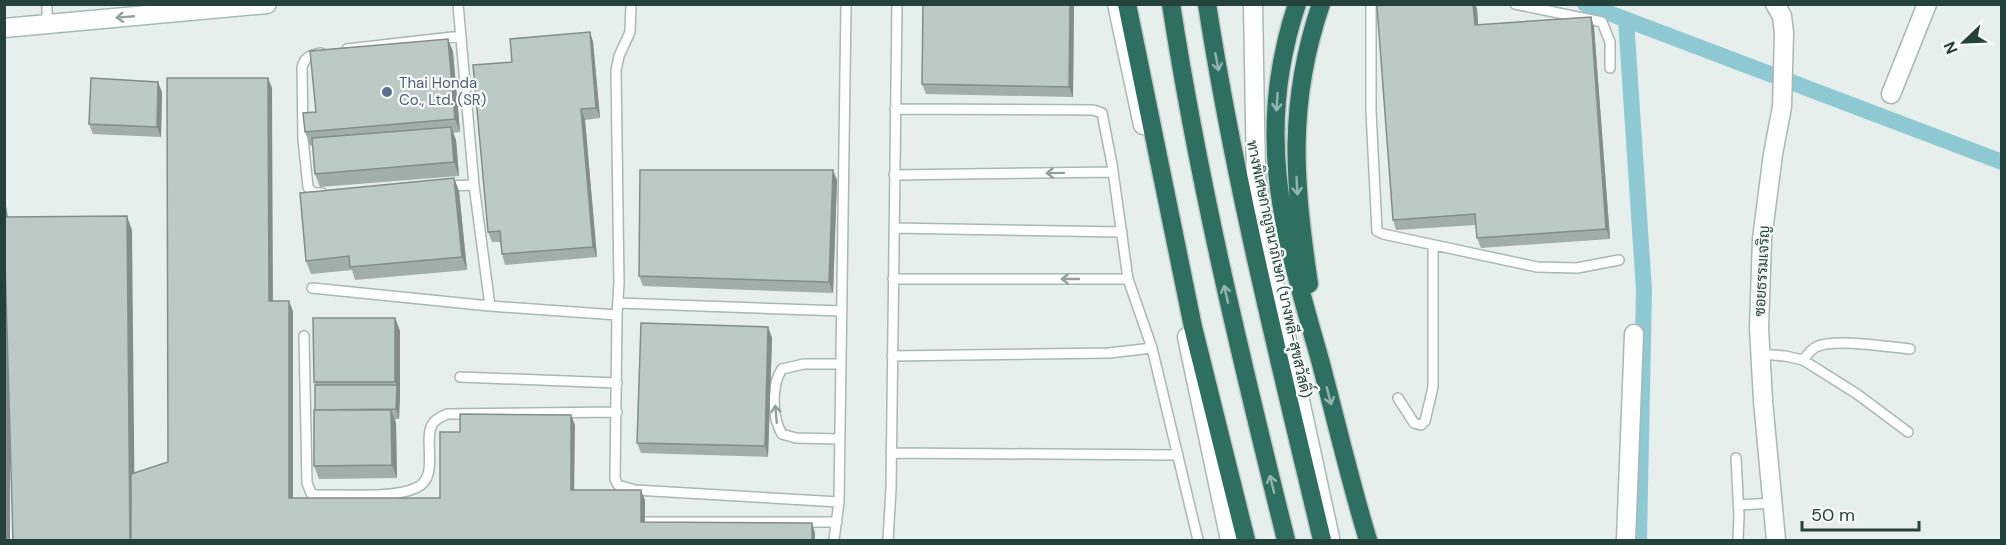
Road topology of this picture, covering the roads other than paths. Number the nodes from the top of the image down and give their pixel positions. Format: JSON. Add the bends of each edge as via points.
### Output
{"nodes":[{"id":1,"x":47,"y":4,"type":"edge"},
{"id":2,"x":267,"y":4,"type":"edge"},
{"id":3,"x":458,"y":4,"type":"edge"},
{"id":4,"x":631,"y":4,"type":"edge"},
{"id":5,"x":846,"y":4,"type":"edge"},
{"id":6,"x":897,"y":4,"type":"edge"},
{"id":7,"x":1117,"y":4,"type":"edge"},
{"id":8,"x":1127,"y":4,"type":"edge"},
{"id":9,"x":1171,"y":4,"type":"edge"},
{"id":10,"x":1208,"y":4,"type":"edge"},
{"id":11,"x":1253,"y":4,"type":"edge"},
{"id":12,"x":1297,"y":4,"type":"edge"},
{"id":13,"x":1321,"y":4,"type":"edge"},
{"id":14,"x":1371,"y":4,"type":"edge"},
{"id":15,"x":1515,"y":4,"type":"edge"},
{"id":16,"x":1775,"y":4,"type":"edge"},
{"id":17,"x":1927,"y":4,"type":"edge"},
{"id":18,"x":47,"y":24,"type":"junction"},
{"id":19,"x":4,"y":28,"type":"edge"},
{"id":20,"x":461,"y":36,"type":"junction"},
{"id":21,"x":1610,"y":68,"type":"dead end"},
{"id":22,"x":1892,"y":94,"type":"dead end"},
{"id":23,"x":895,"y":110,"type":"junction"},
{"id":24,"x":1113,"y":172,"type":"junction"},
{"id":25,"x":894,"y":175,"type":"junction"},
{"id":26,"x":474,"y":185,"type":"junction"},
{"id":27,"x":438,"y":186,"type":"edge"},
{"id":28,"x":332,"y":192,"type":"edge"},
{"id":29,"x":894,"y":228,"type":"junction"},
{"id":30,"x":1122,"y":232,"type":"junction"},
{"id":31,"x":1433,"y":245,"type":"junction"},
{"id":32,"x":1619,"y":260,"type":"dead end"},
{"id":33,"x":893,"y":279,"type":"junction"},
{"id":34,"x":1128,"y":279,"type":"junction"},
{"id":35,"x":312,"y":288,"type":"dead end"},
{"id":36,"x":619,"y":303,"type":"junction"},
{"id":37,"x":490,"y":306,"type":"junction"},
{"id":38,"x":842,"y":311,"type":"junction"},
{"id":39,"x":616,"y":315,"type":"junction"},
{"id":40,"x":1634,"y":334,"type":"dead end"},
{"id":41,"x":304,"y":336,"type":"dead end"},
{"id":42,"x":1152,"y":348,"type":"junction"},
{"id":43,"x":1910,"y":349,"type":"dead end"},
{"id":44,"x":1760,"y":354,"type":"junction"},
{"id":45,"x":892,"y":356,"type":"junction"},
{"id":46,"x":1320,"y":360,"type":"junction"},
{"id":47,"x":1803,"y":360,"type":"junction"},
{"id":48,"x":841,"y":364,"type":"junction"},
{"id":49,"x":460,"y":377,"type":"dead end"},
{"id":50,"x":616,"y":383,"type":"junction"},
{"id":51,"x":1398,"y":398,"type":"dead end"},
{"id":52,"x":617,"y":412,"type":"junction"},
{"id":53,"x":1908,"y":432,"type":"dead end"},
{"id":54,"x":839,"y":439,"type":"junction"},
{"id":55,"x":891,"y":453,"type":"junction"},
{"id":56,"x":1178,"y":455,"type":"junction"},
{"id":57,"x":1736,"y":458,"type":"dead end"},
{"id":58,"x":839,"y":502,"type":"junction"},
{"id":59,"x":1774,"y":503,"type":"junction"},
{"id":60,"x":1738,"y":505,"type":"junction"},
{"id":61,"x":645,"y":522,"type":"edge"},
{"id":62,"x":837,"y":522,"type":"junction"},
{"id":63,"x":834,"y":540,"type":"edge"},
{"id":64,"x":888,"y":540,"type":"edge"},
{"id":65,"x":1198,"y":540,"type":"edge"},
{"id":66,"x":1230,"y":540,"type":"edge"},
{"id":67,"x":1246,"y":540,"type":"edge"},
{"id":68,"x":1286,"y":540,"type":"edge"},
{"id":69,"x":1322,"y":540,"type":"edge"},
{"id":70,"x":1330,"y":540,"type":"edge"},
{"id":71,"x":1368,"y":540,"type":"edge"},
{"id":72,"x":1626,"y":540,"type":"edge"},
{"id":73,"x":1738,"y":540,"type":"edge"},
{"id":74,"x":1776,"y":540,"type":"edge"}],
"edges":[{"from":1,"to":18,"type":"lane"},
{"from":2,"to":18,"type":"street","one_way":true},
{"from":3,"to":20,"type":"lane"},
{"from":4,"to":36,"type":"lane","via":[[630,32],[616,70]]},
{"from":5,"to":38,"type":"lane"},
{"from":6,"to":23,"type":"lane"},
{"from":7,"to":66,"type":"street"},
{"from":8,"to":67,"type":"highway","via":[[1193,327]]},
{"from":68,"to":9,"type":"highway","one_way":true,"via":[[1220,268]]},
{"from":10,"to":69,"type":"highway","name":"ทางพิเศษกาญจนาภิเษก (บางพลี-สุขสวัสดิ์)","one_way":true,"via":[[1257,262]]},
{"from":11,"to":70,"type":"street","via":[[1256,177],[1267,249]]},
{"from":12,"to":46,"type":"highway","one_way":true,"via":[[1280,67],[1275,151],[1288,244]]},
{"from":13,"to":46,"type":"highway","one_way":true,"via":[[1301,77],[1296,120],[1298,209]]},
{"from":14,"to":31,"type":"lane","via":[[1377,231]]},
{"from":15,"to":21,"type":"lane","via":[[1602,21],[1610,42]]},
{"from":16,"to":44,"type":"street","name":"ซอยธรรมเจริญ","via":[[1782,16],[1784,33],[1782,106],[1762,239]]},
{"from":17,"to":22,"type":"street"},
{"from":18,"to":19,"type":"street"},
{"from":20,"to":26,"type":"lane"},
{"from":20,"to":28,"type":"lane","via":[[335,51],[305,59],[303,139],[308,187],[313,193]]},
{"from":23,"to":24,"type":"lane","via":[[1093,110],[1102,113]]},
{"from":23,"to":25,"type":"lane"},
{"from":24,"to":25,"type":"lane","one_way":true},
{"from":24,"to":30,"type":"lane"},
{"from":25,"to":29,"type":"lane"},
{"from":26,"to":27,"type":"lane"},
{"from":26,"to":37,"type":"lane"},
{"from":29,"to":30,"type":"lane"},
{"from":29,"to":33,"type":"lane"},
{"from":30,"to":34,"type":"lane"},
{"from":31,"to":32,"type":"lane","via":[[1537,267],[1577,268]]},
{"from":31,"to":51,"type":"lane","via":[[1432,387],[1421,425],[1414,423]]},
{"from":34,"to":33,"type":"lane","one_way":true},
{"from":33,"to":45,"type":"lane"},
{"from":34,"to":42,"type":"lane"},
{"from":35,"to":37,"type":"lane"},
{"from":36,"to":38,"type":"lane"},
{"from":36,"to":39,"type":"lane"},
{"from":37,"to":39,"type":"lane"},
{"from":38,"to":48,"type":"lane"},
{"from":39,"to":50,"type":"lane"},
{"from":40,"to":72,"type":"street"},
{"from":41,"to":52,"type":"lane","via":[[307,483],[315,495],[394,494],[416,488],[426,479],[430,428],[447,414]]},
{"from":42,"to":45,"type":"lane","via":[[1109,353]]},
{"from":42,"to":56,"type":"lane"},
{"from":43,"to":47,"type":"lane","via":[[1824,344],[1813,348]]},
{"from":44,"to":47,"type":"lane"},
{"from":44,"to":59,"type":"street","name":"ซอยธรรมเจริญ"},
{"from":45,"to":55,"type":"lane"},
{"from":46,"to":71,"type":"highway","one_way":true},
{"from":47,"to":53,"type":"lane"},
{"from":48,"to":54,"type":"lane"},
{"from":54,"to":48,"type":"lane","one_way":true,"via":[[782,434],[774,401],[776,377],[782,369],[804,364]]},
{"from":49,"to":50,"type":"lane"},
{"from":50,"to":52,"type":"lane"},
{"from":52,"to":58,"type":"lane","via":[[618,485],[635,490]]},
{"from":54,"to":58,"type":"lane"},
{"from":55,"to":56,"type":"lane"},
{"from":55,"to":64,"type":"lane"},
{"from":56,"to":65,"type":"lane"},
{"from":57,"to":60,"type":"lane"},
{"from":58,"to":62,"type":"lane"},
{"from":59,"to":60,"type":"lane"},
{"from":59,"to":74,"type":"street","name":"ซอยธรรมเจริญ"},
{"from":60,"to":73,"type":"lane"},
{"from":61,"to":62,"type":"lane"},
{"from":62,"to":63,"type":"lane"}]}
